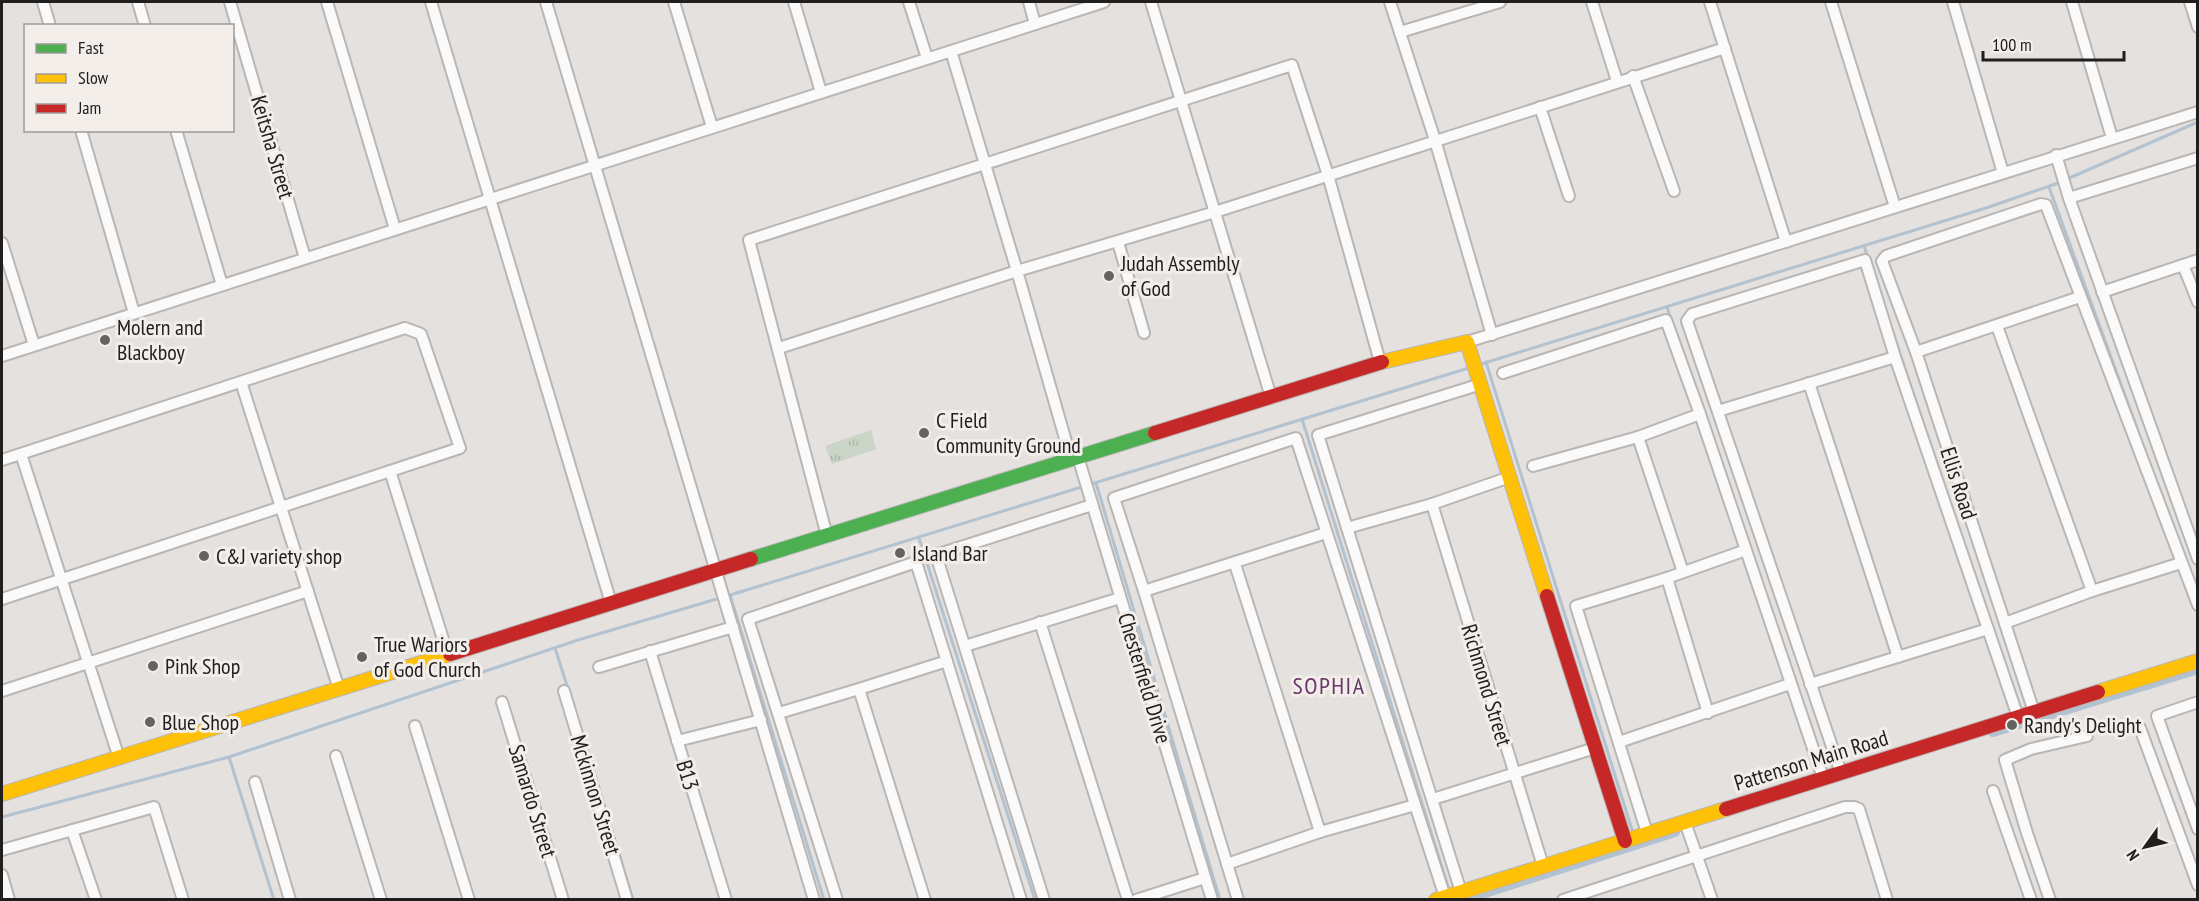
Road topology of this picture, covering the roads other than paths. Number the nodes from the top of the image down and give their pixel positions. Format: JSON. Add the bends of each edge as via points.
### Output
{"nodes":[{"id":1,"x":43,"y":2,"type":"edge"},
{"id":2,"x":138,"y":2,"type":"edge"},
{"id":3,"x":230,"y":2,"type":"edge"},
{"id":4,"x":327,"y":2,"type":"edge"},
{"id":5,"x":431,"y":2,"type":"edge"},
{"id":6,"x":546,"y":2,"type":"edge"},
{"id":7,"x":674,"y":2,"type":"edge"},
{"id":8,"x":794,"y":2,"type":"edge"},
{"id":9,"x":909,"y":2,"type":"edge"},
{"id":10,"x":1029,"y":2,"type":"edge"},
{"id":11,"x":1104,"y":2,"type":"edge"},
{"id":12,"x":1151,"y":2,"type":"edge"},
{"id":13,"x":1390,"y":2,"type":"edge"},
{"id":14,"x":1500,"y":2,"type":"edge"},
{"id":15,"x":1592,"y":2,"type":"edge"},
{"id":16,"x":1710,"y":2,"type":"edge"},
{"id":17,"x":1831,"y":2,"type":"edge"},
{"id":18,"x":1953,"y":2,"type":"edge"},
{"id":19,"x":2072,"y":2,"type":"edge"},
{"id":20,"x":2190,"y":2,"type":"edge"},
{"id":21,"x":49,"y":24,"type":"edge"},
{"id":22,"x":144,"y":24,"type":"edge"},
{"id":23,"x":1035,"y":24,"type":"junction"},
{"id":24,"x":2198,"y":27,"type":"edge"},
{"id":25,"x":1400,"y":32,"type":"junction"},
{"id":26,"x":1725,"y":48,"type":"junction"},
{"id":27,"x":951,"y":51,"type":"junction"},
{"id":28,"x":927,"y":58,"type":"junction"},
{"id":29,"x":1633,"y":76,"type":"junction"},
{"id":30,"x":1617,"y":81,"type":"junction"},
{"id":31,"x":821,"y":92,"type":"junction"},
{"id":32,"x":1181,"y":100,"type":"junction"},
{"id":33,"x":1540,"y":106,"type":"junction"},
{"id":34,"x":2198,"y":112,"type":"edge"},
{"id":35,"x":712,"y":127,"type":"junction"},
{"id":36,"x":82,"y":132,"type":"edge"},
{"id":37,"x":177,"y":132,"type":"edge"},
{"id":38,"x":2112,"y":138,"type":"junction"},
{"id":39,"x":1435,"y":140,"type":"junction"},
{"id":40,"x":2057,"y":158,"type":"junction"},
{"id":41,"x":2198,"y":158,"type":"edge"},
{"id":42,"x":985,"y":164,"type":"junction"},
{"id":43,"x":595,"y":165,"type":"junction"},
{"id":44,"x":2003,"y":173,"type":"junction"},
{"id":45,"x":1328,"y":175,"type":"junction"},
{"id":46,"x":1674,"y":191,"type":"dead end"},
{"id":47,"x":2067,"y":194,"type":"junction"},
{"id":48,"x":1569,"y":196,"type":"dead end"},
{"id":49,"x":490,"y":199,"type":"junction"},
{"id":50,"x":1895,"y":207,"type":"junction"},
{"id":51,"x":1215,"y":212,"type":"junction"},
{"id":52,"x":395,"y":229,"type":"junction"},
{"id":53,"x":1118,"y":242,"type":"junction"},
{"id":54,"x":1786,"y":242,"type":"junction"},
{"id":55,"x":2,"y":243,"type":"edge"},
{"id":56,"x":305,"y":258,"type":"junction"},
{"id":57,"x":2198,"y":260,"type":"edge"},
{"id":58,"x":2183,"y":265,"type":"junction"},
{"id":59,"x":1017,"y":271,"type":"junction"},
{"id":60,"x":222,"y":285,"type":"junction"},
{"id":61,"x":2102,"y":292,"type":"junction"},
{"id":62,"x":2080,"y":297,"type":"junction"},
{"id":63,"x":2198,"y":302,"type":"edge"},
{"id":64,"x":134,"y":313,"type":"junction"},
{"id":65,"x":1997,"y":326,"type":"junction"},
{"id":66,"x":1144,"y":333,"type":"dead end"},
{"id":67,"x":1492,"y":335,"type":"junction"},
{"id":68,"x":1467,"y":342,"type":"junction"},
{"id":69,"x":34,"y":345,"type":"junction"},
{"id":70,"x":779,"y":348,"type":"junction"},
{"id":71,"x":1916,"y":352,"type":"junction"},
{"id":72,"x":2,"y":356,"type":"edge"},
{"id":73,"x":1894,"y":357,"type":"junction"},
{"id":74,"x":1380,"y":362,"type":"junction"},
{"id":75,"x":1503,"y":373,"type":"dead end"},
{"id":76,"x":240,"y":382,"type":"junction"},
{"id":77,"x":1480,"y":382,"type":"junction"},
{"id":78,"x":1809,"y":383,"type":"junction"},
{"id":79,"x":1271,"y":397,"type":"junction"},
{"id":80,"x":1718,"y":411,"type":"junction"},
{"id":81,"x":1700,"y":414,"type":"junction"},
{"id":82,"x":1638,"y":437,"type":"junction"},
{"id":83,"x":21,"y":454,"type":"junction"},
{"id":84,"x":1075,"y":458,"type":"junction"},
{"id":85,"x":2,"y":460,"type":"edge"},
{"id":86,"x":1533,"y":466,"type":"dead end"},
{"id":87,"x":390,"y":471,"type":"junction"},
{"id":88,"x":1510,"y":477,"type":"junction"},
{"id":89,"x":1432,"y":504,"type":"junction"},
{"id":90,"x":1092,"y":505,"type":"junction"},
{"id":91,"x":281,"y":507,"type":"junction"},
{"id":92,"x":1347,"y":528,"type":"junction"},
{"id":93,"x":1326,"y":533,"type":"junction"},
{"id":94,"x":827,"y":536,"type":"junction"},
{"id":95,"x":1746,"y":550,"type":"junction"},
{"id":96,"x":2198,"y":559,"type":"edge"},
{"id":97,"x":2181,"y":563,"type":"junction"},
{"id":98,"x":1235,"y":564,"type":"junction"},
{"id":99,"x":717,"y":570,"type":"junction"},
{"id":100,"x":1683,"y":572,"type":"junction"},
{"id":101,"x":1667,"y":578,"type":"junction"},
{"id":102,"x":62,"y":579,"type":"junction"},
{"id":103,"x":308,"y":591,"type":"junction"},
{"id":104,"x":1144,"y":591,"type":"junction"},
{"id":105,"x":2092,"y":591,"type":"junction"},
{"id":106,"x":1120,"y":598,"type":"junction"},
{"id":107,"x":2,"y":599,"type":"edge"},
{"id":108,"x":611,"y":603,"type":"junction"},
{"id":109,"x":2198,"y":605,"type":"edge"},
{"id":110,"x":1040,"y":622,"type":"junction"},
{"id":111,"x":2005,"y":623,"type":"junction"},
{"id":112,"x":733,"y":627,"type":"junction"},
{"id":113,"x":1988,"y":629,"type":"junction"},
{"id":114,"x":965,"y":646,"type":"junction"},
{"id":115,"x":650,"y":651,"type":"junction"},
{"id":116,"x":448,"y":655,"type":"junction"},
{"id":117,"x":1899,"y":657,"type":"junction"},
{"id":118,"x":947,"y":661,"type":"junction"},
{"id":119,"x":2198,"y":661,"type":"edge"},
{"id":120,"x":89,"y":663,"type":"junction"},
{"id":121,"x":598,"y":667,"type":"dead end"},
{"id":122,"x":1790,"y":684,"type":"junction"},
{"id":123,"x":1810,"y":684,"type":"junction"},
{"id":124,"x":339,"y":689,"type":"junction"},
{"id":125,"x":859,"y":689,"type":"junction"},
{"id":126,"x":2,"y":691,"type":"edge"},
{"id":127,"x":564,"y":691,"type":"dead end"},
{"id":128,"x":502,"y":702,"type":"dead end"},
{"id":129,"x":2198,"y":702,"type":"edge"},
{"id":130,"x":2034,"y":712,"type":"junction"},
{"id":131,"x":779,"y":713,"type":"junction"},
{"id":132,"x":1708,"y":713,"type":"junction"},
{"id":133,"x":2018,"y":717,"type":"junction"},
{"id":134,"x":761,"y":720,"type":"junction"},
{"id":135,"x":415,"y":726,"type":"dead end"},
{"id":136,"x":2140,"y":728,"type":"dead end"},
{"id":137,"x":2087,"y":736,"type":"dead end"},
{"id":138,"x":677,"y":741,"type":"junction"},
{"id":139,"x":1619,"y":742,"type":"junction"},
{"id":140,"x":1595,"y":748,"type":"junction"},
{"id":141,"x":336,"y":756,"type":"dead end"},
{"id":142,"x":119,"y":758,"type":"junction"},
{"id":143,"x":1514,"y":772,"type":"junction"},
{"id":144,"x":1831,"y":776,"type":"junction"},
{"id":145,"x":255,"y":783,"type":"dead end"},
{"id":146,"x":1993,"y":791,"type":"dead end"},
{"id":147,"x":2,"y":795,"type":"edge"},
{"id":148,"x":1433,"y":799,"type":"junction"},
{"id":149,"x":2192,"y":799,"type":"edge"},
{"id":150,"x":1415,"y":805,"type":"junction"},
{"id":151,"x":1686,"y":828,"type":"junction"},
{"id":152,"x":2198,"y":829,"type":"edge"},
{"id":153,"x":72,"y":830,"type":"junction"},
{"id":154,"x":1320,"y":832,"type":"junction"},
{"id":155,"x":1647,"y":833,"type":"junction"},
{"id":156,"x":1625,"y":840,"type":"junction"},
{"id":157,"x":2,"y":850,"type":"edge"},
{"id":158,"x":1696,"y":856,"type":"junction"},
{"id":159,"x":1227,"y":864,"type":"junction"},
{"id":160,"x":1543,"y":866,"type":"junction"},
{"id":161,"x":2039,"y":867,"type":"junction"},
{"id":162,"x":2022,"y":873,"type":"junction"},
{"id":163,"x":2,"y":875,"type":"edge"},
{"id":164,"x":1205,"y":878,"type":"junction"},
{"id":165,"x":2198,"y":885,"type":"edge"},
{"id":166,"x":1461,"y":892,"type":"junction"},
{"id":167,"x":1441,"y":898,"type":"edge"},
{"id":168,"x":1884,"y":899,"type":"edge"},
{"id":169,"x":9,"y":900,"type":"edge"},
{"id":170,"x":96,"y":900,"type":"edge"},
{"id":171,"x":183,"y":900,"type":"edge"},
{"id":172,"x":290,"y":900,"type":"edge"},
{"id":173,"x":381,"y":900,"type":"edge"},
{"id":174,"x":469,"y":900,"type":"edge"},
{"id":175,"x":563,"y":900,"type":"edge"},
{"id":176,"x":627,"y":900,"type":"edge"},
{"id":177,"x":726,"y":900,"type":"edge"},
{"id":178,"x":814,"y":900,"type":"edge"},
{"id":179,"x":837,"y":900,"type":"edge"},
{"id":180,"x":925,"y":900,"type":"edge"},
{"id":181,"x":1021,"y":900,"type":"edge"},
{"id":182,"x":1044,"y":900,"type":"edge"},
{"id":183,"x":1128,"y":900,"type":"edge"},
{"id":184,"x":1136,"y":900,"type":"edge"},
{"id":185,"x":1212,"y":900,"type":"edge"},
{"id":186,"x":1238,"y":900,"type":"edge"},
{"id":187,"x":1563,"y":900,"type":"edge"},
{"id":188,"x":1712,"y":900,"type":"edge"},
{"id":189,"x":2031,"y":900,"type":"edge"},
{"id":190,"x":2050,"y":900,"type":"edge"}],
"edges":[{"from":1,"to":21,"type":"street"},
{"from":2,"to":22,"type":"street"},
{"from":3,"to":56,"type":"street","name":"Keitsha Street"},
{"from":4,"to":52,"type":"street"},
{"from":5,"to":49,"type":"street"},
{"from":6,"to":43,"type":"street"},
{"from":7,"to":35,"type":"street"},
{"from":8,"to":31,"type":"street"},
{"from":9,"to":28,"type":"street"},
{"from":10,"to":23,"type":"street"},
{"from":11,"to":23,"type":"street"},
{"from":12,"to":32,"type":"street"},
{"from":13,"to":25,"type":"street"},
{"from":14,"to":25,"type":"street"},
{"from":15,"to":30,"type":"street"},
{"from":16,"to":26,"type":"street"},
{"from":17,"to":50,"type":"street"},
{"from":18,"to":44,"type":"street"},
{"from":19,"to":38,"type":"street"},
{"from":20,"to":24,"type":"street"},
{"from":23,"to":27,"type":"street"},
{"from":25,"to":39,"type":"street"},
{"from":26,"to":29,"type":"street"},
{"from":26,"to":54,"type":"street"},
{"from":27,"to":28,"type":"street"},
{"from":27,"to":42,"type":"street","name":"Chesterfield Drive"},
{"from":28,"to":31,"type":"street"},
{"from":29,"to":30,"type":"street"},
{"from":29,"to":46,"type":"street"},
{"from":30,"to":33,"type":"street"},
{"from":31,"to":35,"type":"street"},
{"from":32,"to":42,"type":"street"},
{"from":32,"to":45,"type":"street","via":[[1292,65]]},
{"from":32,"to":51,"type":"street"},
{"from":33,"to":39,"type":"street"},
{"from":33,"to":48,"type":"street"},
{"from":34,"to":38,"type":"street"},
{"from":35,"to":43,"type":"street"},
{"from":36,"to":64,"type":"street"},
{"from":37,"to":60,"type":"street"},
{"from":38,"to":40,"type":"street"},
{"from":39,"to":45,"type":"street"},
{"from":39,"to":67,"type":"street"},
{"from":40,"to":44,"type":"street"},
{"from":40,"to":47,"type":"street"},
{"from":41,"to":47,"type":"street"},
{"from":42,"to":59,"type":"street","name":"Chesterfield Drive"},
{"from":42,"to":70,"type":"street","via":[[749,240]]},
{"from":43,"to":49,"type":"street"},
{"from":43,"to":99,"type":"street"},
{"from":44,"to":50,"type":"street"},
{"from":45,"to":51,"type":"street"},
{"from":45,"to":74,"type":"street"},
{"from":47,"to":61,"type":"street"},
{"from":49,"to":52,"type":"street"},
{"from":49,"to":108,"type":"street"},
{"from":50,"to":54,"type":"street"},
{"from":51,"to":53,"type":"street"},
{"from":51,"to":79,"type":"street"},
{"from":52,"to":56,"type":"street"},
{"from":53,"to":59,"type":"street"},
{"from":53,"to":66,"type":"street"},
{"from":54,"to":67,"type":"street"},
{"from":55,"to":69,"type":"street"},
{"from":56,"to":60,"type":"street"},
{"from":57,"to":58,"type":"street"},
{"from":58,"to":61,"type":"street"},
{"from":58,"to":63,"type":"street"},
{"from":59,"to":70,"type":"street"},
{"from":59,"to":84,"type":"street","name":"Chesterfield Drive"},
{"from":60,"to":64,"type":"street"},
{"from":61,"to":96,"type":"street"},
{"from":62,"to":65,"type":"street"},
{"from":62,"to":71,"type":"street","name":"Ellis Road","via":[[2049,209],[2041,204],[1886,256],[1882,261]]},
{"from":62,"to":97,"type":"street"},
{"from":64,"to":69,"type":"street"},
{"from":65,"to":71,"type":"street"},
{"from":65,"to":105,"type":"street"},
{"from":67,"to":68,"type":"street"},
{"from":68,"to":74,"type":"street"},
{"from":68,"to":77,"type":"street"},
{"from":69,"to":72,"type":"street"},
{"from":70,"to":94,"type":"street"},
{"from":71,"to":111,"type":"street","name":"Ellis Road"},
{"from":73,"to":78,"type":"street"},
{"from":73,"to":80,"type":"street","via":[[1865,261],[1692,314],[1687,321]]},
{"from":73,"to":113,"type":"street"},
{"from":74,"to":79,"type":"street"},
{"from":75,"to":81,"type":"street","via":[[1666,320]]},
{"from":76,"to":83,"type":"street"},
{"from":76,"to":87,"type":"street","via":[[401,329],[421,334],[459,448]]},
{"from":76,"to":91,"type":"street"},
{"from":77,"to":88,"type":"street"},
{"from":77,"to":92,"type":"street","via":[[1317,435]]},
{"from":78,"to":80,"type":"street"},
{"from":78,"to":117,"type":"street"},
{"from":79,"to":84,"type":"street"},
{"from":80,"to":123,"type":"street"},
{"from":81,"to":82,"type":"street"},
{"from":81,"to":95,"type":"street"},
{"from":82,"to":86,"type":"street"},
{"from":82,"to":100,"type":"street"},
{"from":83,"to":85,"type":"street"},
{"from":83,"to":102,"type":"street"},
{"from":84,"to":90,"type":"street","name":"Chesterfield Drive"},
{"from":84,"to":94,"type":"street"},
{"from":87,"to":91,"type":"street"},
{"from":87,"to":116,"type":"street"},
{"from":88,"to":89,"type":"street"},
{"from":88,"to":140,"type":"street"},
{"from":89,"to":92,"type":"street"},
{"from":89,"to":143,"type":"street","name":"Richmond Street"},
{"from":90,"to":106,"type":"street","name":"Chesterfield Drive"},
{"from":90,"to":114,"type":"street","via":[[936,555]]},
{"from":91,"to":102,"type":"street"},
{"from":91,"to":103,"type":"street"},
{"from":92,"to":148,"type":"street"},
{"from":93,"to":98,"type":"street"},
{"from":93,"to":104,"type":"street","name":"Chesterfield Drive","via":[[1296,438],[1114,498]]},
{"from":93,"to":150,"type":"street"},
{"from":94,"to":99,"type":"street"},
{"from":95,"to":100,"type":"street"},
{"from":95,"to":122,"type":"street"},
{"from":97,"to":105,"type":"street"},
{"from":97,"to":109,"type":"street"},
{"from":98,"to":104,"type":"street"},
{"from":98,"to":154,"type":"street"},
{"from":99,"to":108,"type":"street"},
{"from":99,"to":112,"type":"street"},
{"from":100,"to":101,"type":"street"},
{"from":101,"to":132,"type":"street"},
{"from":101,"to":139,"type":"street","via":[[1576,606]]},
{"from":102,"to":107,"type":"street"},
{"from":102,"to":120,"type":"street"},
{"from":103,"to":120,"type":"street"},
{"from":103,"to":124,"type":"street"},
{"from":104,"to":159,"type":"street","name":"Chesterfield Drive"},
{"from":105,"to":111,"type":"street"},
{"from":106,"to":110,"type":"street"},
{"from":106,"to":164,"type":"street","name":"Chesterfield Drive"},
{"from":108,"to":116,"type":"street"},
{"from":110,"to":114,"type":"street"},
{"from":110,"to":183,"type":"street"},
{"from":111,"to":130,"type":"street","name":"Ellis Road"},
{"from":112,"to":115,"type":"street"},
{"from":112,"to":134,"type":"street"},
{"from":113,"to":117,"type":"street"},
{"from":113,"to":133,"type":"street"},
{"from":114,"to":182,"type":"street"},
{"from":115,"to":121,"type":"street"},
{"from":115,"to":138,"type":"street","name":"B13"},
{"from":116,"to":124,"type":"street"},
{"from":117,"to":123,"type":"street"},
{"from":118,"to":125,"type":"street"},
{"from":118,"to":131,"type":"street","via":[[916,562],[748,619]]},
{"from":118,"to":181,"type":"street"},
{"from":119,"to":130,"type":"street","name":"Pattenson Main Road"},
{"from":120,"to":126,"type":"street"},
{"from":120,"to":142,"type":"street"},
{"from":122,"to":132,"type":"street"},
{"from":122,"to":144,"type":"street"},
{"from":123,"to":144,"type":"street"},
{"from":124,"to":142,"type":"street"},
{"from":125,"to":131,"type":"street"},
{"from":125,"to":180,"type":"street"},
{"from":127,"to":176,"type":"street","name":"Mckinnon Street"},
{"from":128,"to":175,"type":"street","name":"Samardo Street"},
{"from":129,"to":149,"type":"street","via":[[2157,716]]},
{"from":130,"to":133,"type":"street","name":"Pattenson Main Road"},
{"from":131,"to":179,"type":"street"},
{"from":132,"to":139,"type":"street"},
{"from":133,"to":144,"type":"street","name":"Pattenson Main Road"},
{"from":134,"to":138,"type":"street"},
{"from":134,"to":178,"type":"street"},
{"from":135,"to":174,"type":"street"},
{"from":136,"to":165,"type":"street"},
{"from":137,"to":161,"type":"street","via":[[2037,747],[2005,760]]},
{"from":138,"to":177,"type":"street","name":"B13"},
{"from":139,"to":155,"type":"street"},
{"from":140,"to":143,"type":"street"},
{"from":140,"to":156,"type":"street"},
{"from":141,"to":173,"type":"street"},
{"from":142,"to":147,"type":"street"},
{"from":143,"to":148,"type":"street"},
{"from":143,"to":160,"type":"street","name":"Richmond Street"},
{"from":144,"to":151,"type":"street","name":"Pattenson Main Road"},
{"from":145,"to":172,"type":"street"},
{"from":146,"to":162,"type":"street"},
{"from":148,"to":166,"type":"street"},
{"from":149,"to":152,"type":"street"},
{"from":150,"to":154,"type":"street"},
{"from":150,"to":167,"type":"street"},
{"from":151,"to":155,"type":"street","name":"Pattenson Main Road"},
{"from":151,"to":158,"type":"street"},
{"from":153,"to":157,"type":"street"},
{"from":153,"to":170,"type":"street"},
{"from":153,"to":171,"type":"street","via":[[154,807]]},
{"from":154,"to":159,"type":"street"},
{"from":155,"to":156,"type":"street","name":"Pattenson Main Road"},
{"from":156,"to":160,"type":"street","name":"Pattenson Main Road"},
{"from":158,"to":168,"type":"street","via":[[1854,807],[1859,809]]},
{"from":158,"to":187,"type":"street"},
{"from":158,"to":188,"type":"street"},
{"from":159,"to":186,"type":"street","name":"Chesterfield Drive"},
{"from":160,"to":166,"type":"street","name":"Pattenson Main Road"},
{"from":161,"to":162,"type":"street"},
{"from":161,"to":190,"type":"street"},
{"from":162,"to":189,"type":"street"},
{"from":163,"to":169,"type":"street"},
{"from":164,"to":184,"type":"street"},
{"from":164,"to":185,"type":"street","name":"Chesterfield Drive"},
{"from":166,"to":167,"type":"street","name":"Pattenson Main Road"}]}
